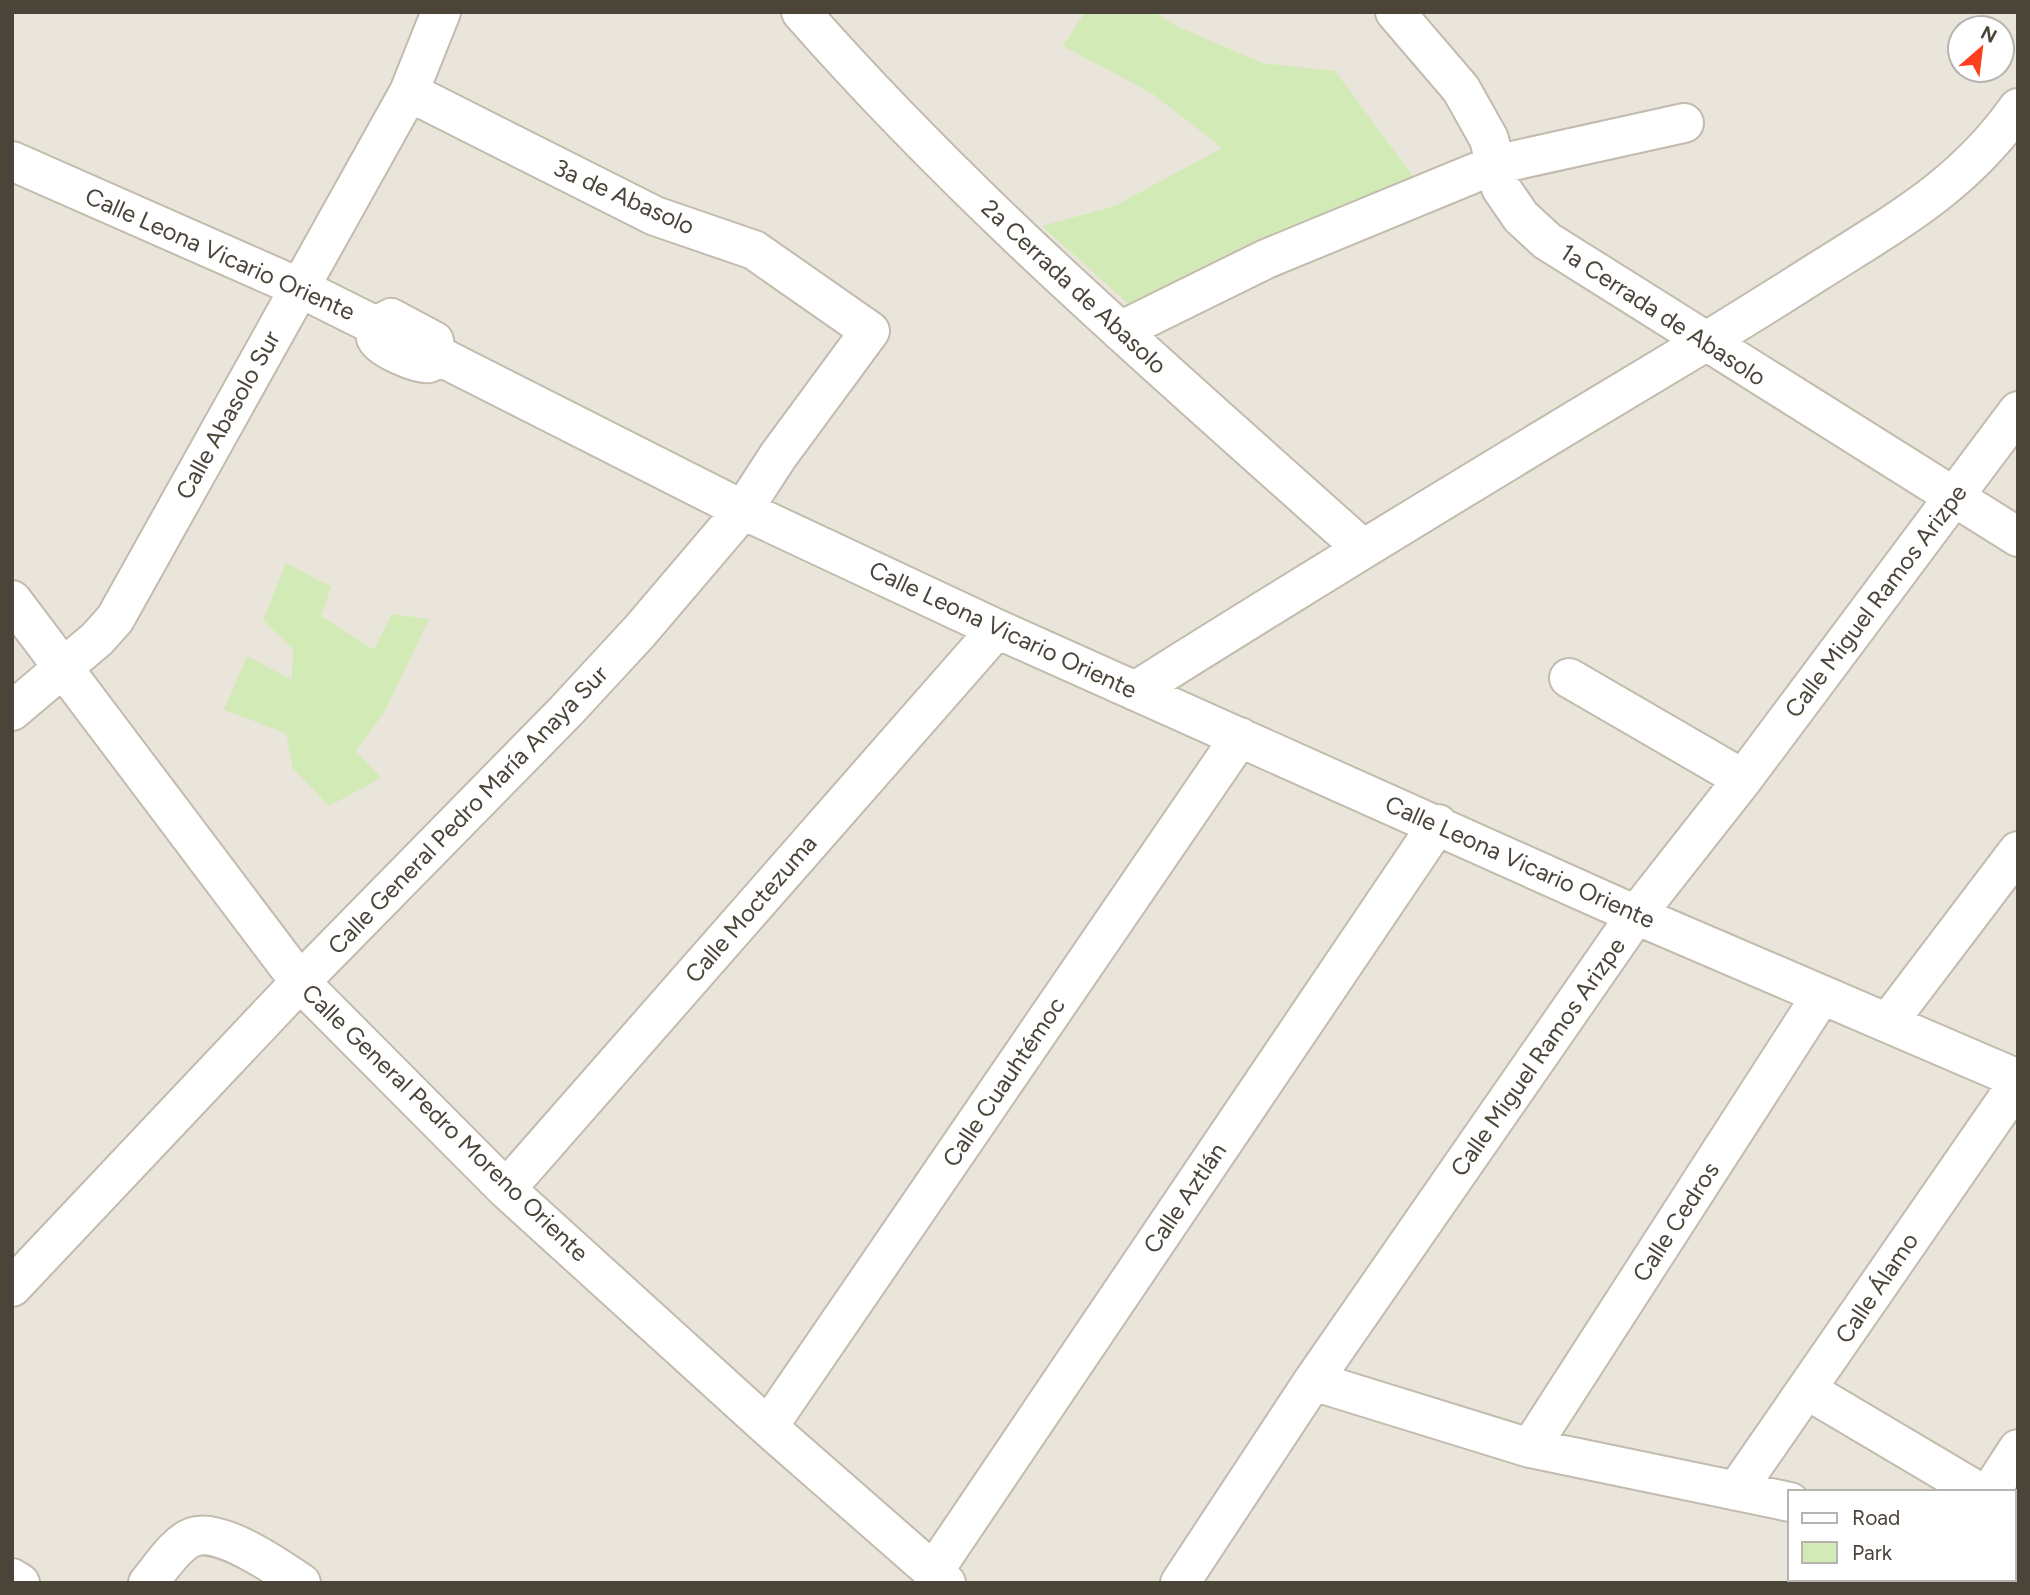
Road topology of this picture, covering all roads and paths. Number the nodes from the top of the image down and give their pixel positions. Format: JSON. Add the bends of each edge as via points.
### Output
{"nodes":[{"id":1,"x":441,"y":12,"type":"edge"},
{"id":2,"x":801,"y":12,"type":"edge"},
{"id":3,"x":1395,"y":12,"type":"edge"},
{"id":4,"x":409,"y":92,"type":"junction"},
{"id":5,"x":2018,"y":108,"type":"edge"},
{"id":6,"x":1684,"y":123,"type":"dead end"},
{"id":7,"x":12,"y":161,"type":"edge"},
{"id":8,"x":1494,"y":165,"type":"junction"},
{"id":9,"x":298,"y":287,"type":"junction"},
{"id":10,"x":870,"y":331,"type":"joint"},
{"id":11,"x":1120,"y":331,"type":"junction"},
{"id":12,"x":1705,"y":343,"type":"junction"},
{"id":13,"x":2018,"y":411,"type":"edge"},
{"id":14,"x":1954,"y":498,"type":"junction"},
{"id":15,"x":743,"y":510,"type":"junction"},
{"id":16,"x":2018,"y":537,"type":"edge"},
{"id":17,"x":1362,"y":548,"type":"junction"},
{"id":18,"x":12,"y":600,"type":"edge"},
{"id":19,"x":997,"y":629,"type":"junction"},
{"id":20,"x":63,"y":668,"type":"junction"},
{"id":21,"x":1569,"y":678,"type":"dead end"},
{"id":22,"x":1135,"y":691,"type":"junction"},
{"id":23,"x":12,"y":712,"type":"edge"},
{"id":24,"x":1240,"y":737,"type":"junction"},
{"id":25,"x":1744,"y":779,"type":"junction"},
{"id":26,"x":1438,"y":824,"type":"junction"},
{"id":27,"x":2018,"y":851,"type":"edge"},
{"id":28,"x":1636,"y":915,"type":"junction"},
{"id":29,"x":300,"y":982,"type":"junction"},
{"id":30,"x":1821,"y":996,"type":"junction"},
{"id":31,"x":1889,"y":1021,"type":"junction"},
{"id":32,"x":2018,"y":1081,"type":"edge"},
{"id":33,"x":506,"y":1189,"type":"junction"},
{"id":34,"x":12,"y":1287,"type":"edge"},
{"id":35,"x":1313,"y":1381,"type":"junction"},
{"id":36,"x":1807,"y":1390,"type":"junction"},
{"id":37,"x":768,"y":1427,"type":"junction"},
{"id":38,"x":1531,"y":1448,"type":"junction"},
{"id":39,"x":2018,"y":1449,"type":"edge"},
{"id":40,"x":1976,"y":1490,"type":"edge"},
{"id":41,"x":1991,"y":1490,"type":"edge"},
{"id":42,"x":1736,"y":1491,"type":"junction"},
{"id":43,"x":1788,"y":1502,"type":"edge"},
{"id":44,"x":940,"y":1577,"type":"edge"},
{"id":45,"x":12,"y":1578,"type":"edge"},
{"id":46,"x":20,"y":1583,"type":"edge"},
{"id":47,"x":148,"y":1583,"type":"edge"},
{"id":48,"x":301,"y":1583,"type":"edge"},
{"id":49,"x":1180,"y":1583,"type":"edge"}],
"edges":[{"from":1,"to":4,"type":"street","name":"Calle Abasolo Sur"},
{"from":2,"to":11,"type":"street","name":"2a Cerrada de Abasolo","via":[[989,211]]},
{"from":3,"to":8,"type":"street","name":"1a Cerrada de Abasolo","via":[[1461,89],[1489,139]]},
{"from":4,"to":9,"type":"street","name":"Calle Abasolo Sur"},
{"from":4,"to":10,"type":"street","name":"3a de Abasolo","via":[[655,216],[754,250]]},
{"from":5,"to":12,"type":"street","via":[[1963,173],[1925,204]]},
{"from":6,"to":8,"type":"street"},
{"from":7,"to":9,"type":"street","name":"Calle Leona Vicario Oriente"},
{"from":8,"to":11,"type":"street","via":[[1266,259]]},
{"from":8,"to":12,"type":"street","name":"1a Cerrada de Abasolo","via":[[1501,188],[1521,217],[1547,241]]},
{"from":9,"to":15,"type":"street","name":"Calle Leona Vicario Oriente","via":[[376,326],[383,320],[398,322],[434,341],[437,355]]},
{"from":9,"to":20,"type":"street","name":"Calle Abasolo Sur","via":[[134,588],[106,629]]},
{"from":10,"to":15,"type":"street","name":"Calle General Pedro María Anaya Sur"},
{"from":11,"to":17,"type":"street","name":"2a Cerrada de Abasolo"},
{"from":12,"to":14,"type":"street","name":"1a Cerrada de Abasolo"},
{"from":12,"to":17,"type":"street"},
{"from":13,"to":14,"type":"street","name":"Calle Miguel Ramos Arizpe"},
{"from":14,"to":16,"type":"street","name":"1a Cerrada de Abasolo"},
{"from":14,"to":25,"type":"street","name":"Calle Miguel Ramos Arizpe"},
{"from":15,"to":19,"type":"street","name":"Calle Leona Vicario Oriente"},
{"from":15,"to":29,"type":"street","name":"Calle General Pedro María Anaya Sur","via":[[566,711]]},
{"from":17,"to":22,"type":"street"},
{"from":18,"to":20,"type":"street","name":"Calle General Pedro Moreno Oriente"},
{"from":19,"to":22,"type":"street","name":"Calle Leona Vicario Oriente"},
{"from":19,"to":33,"type":"street","name":"Calle Moctezuma"},
{"from":20,"to":23,"type":"street","name":"Calle Abasolo Sur"},
{"from":20,"to":29,"type":"street","name":"Calle General Pedro Moreno Oriente"},
{"from":21,"to":25,"type":"street"},
{"from":22,"to":24,"type":"street","name":"Calle Leona Vicario Oriente"},
{"from":24,"to":26,"type":"street","name":"Calle Leona Vicario Oriente"},
{"from":24,"to":37,"type":"street","name":"Calle Cuauhtémoc"},
{"from":25,"to":28,"type":"street","name":"Calle Miguel Ramos Arizpe"},
{"from":26,"to":28,"type":"street","name":"Calle Leona Vicario Oriente"},
{"from":26,"to":44,"type":"street","name":"Calle Aztlán"},
{"from":27,"to":31,"type":"street"},
{"from":28,"to":30,"type":"street","name":"Calle Leona Vicario Oriente"},
{"from":28,"to":35,"type":"street","name":"Calle Miguel Ramos Arizpe"},
{"from":29,"to":33,"type":"street","name":"Calle General Pedro Moreno Oriente"},
{"from":29,"to":34,"type":"street","name":"Calle General Pedro María Anaya Sur"},
{"from":30,"to":31,"type":"street","name":"Calle Leona Vicario Oriente"},
{"from":30,"to":38,"type":"street","name":"Calle Cedros"},
{"from":31,"to":32,"type":"street","name":"Calle Leona Vicario Oriente"},
{"from":32,"to":36,"type":"street","name":"Calle Álamo"},
{"from":33,"to":37,"type":"street","name":"Calle General Pedro Moreno Oriente"},
{"from":35,"to":38,"type":"street"},
{"from":35,"to":49,"type":"street","name":"Calle Miguel Ramos Arizpe"},
{"from":36,"to":40,"type":"street"},
{"from":36,"to":42,"type":"street","name":"Calle Álamo"},
{"from":37,"to":44,"type":"street","name":"Calle General Pedro Moreno Oriente"},
{"from":38,"to":42,"type":"street"},
{"from":39,"to":41,"type":"street"},
{"from":42,"to":43,"type":"street"},
{"from":45,"to":46,"type":"street"},
{"from":47,"to":48,"type":"street","via":[[194,1536],[212,1536],[268,1561]]}]}
